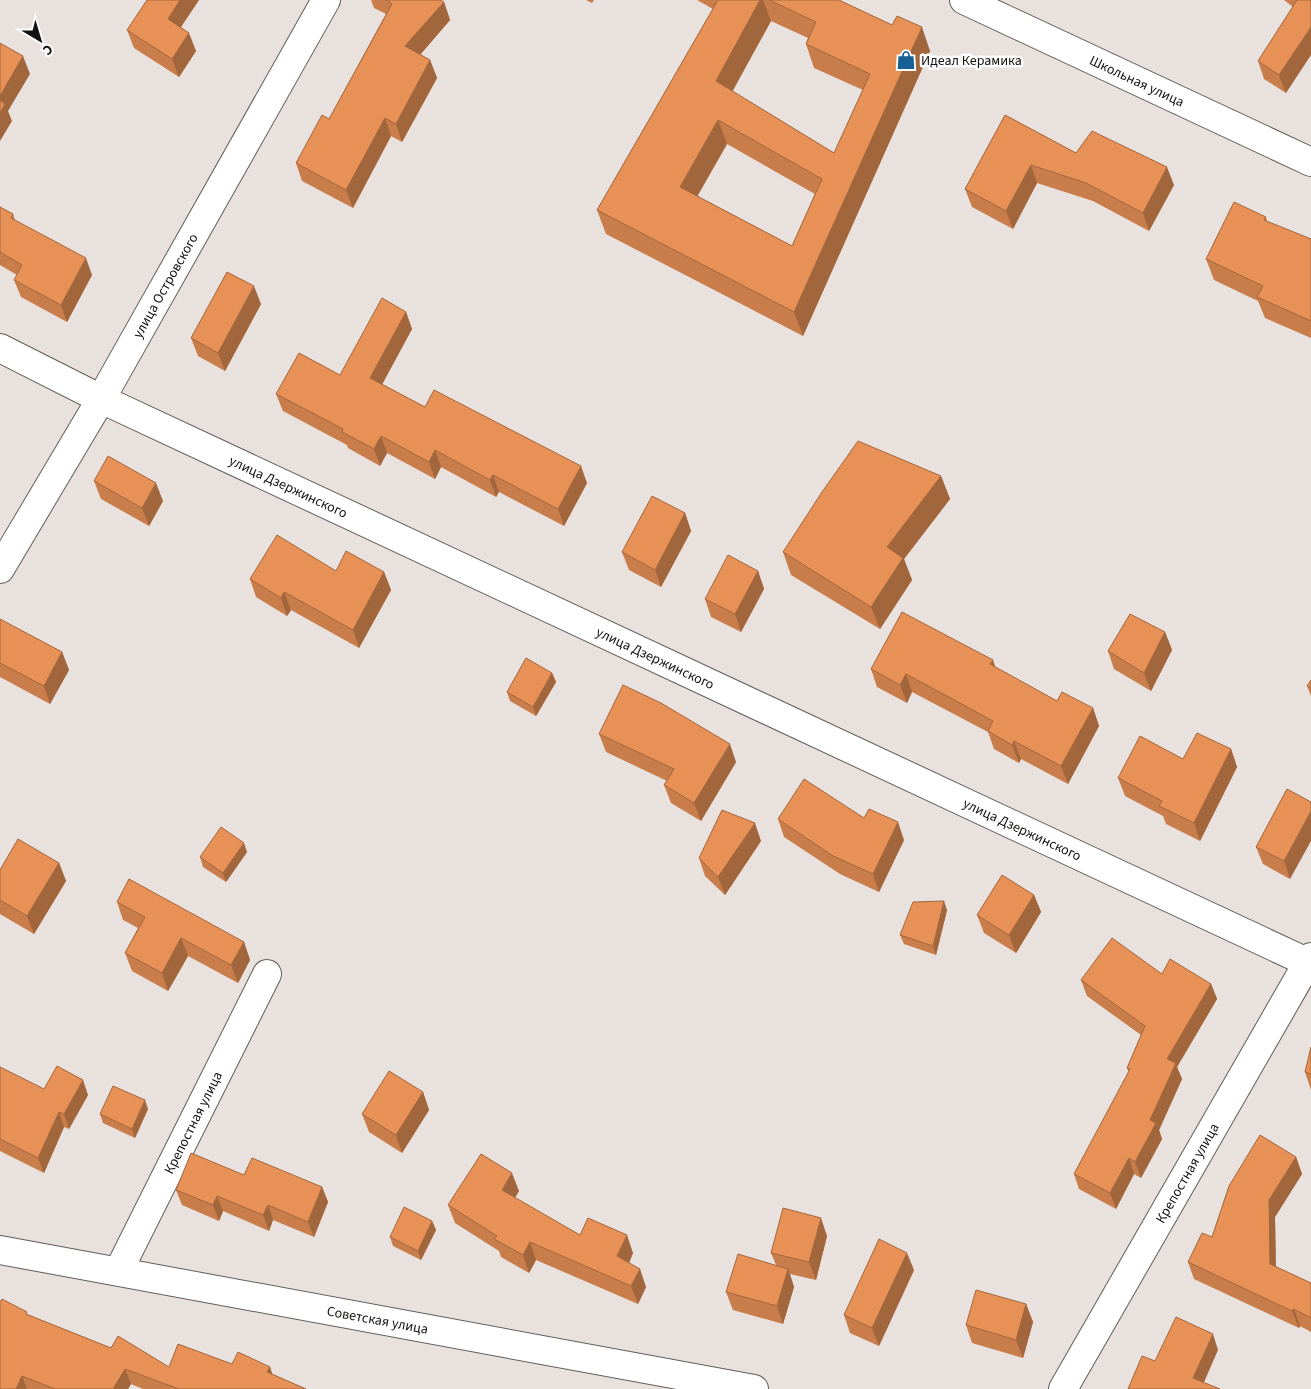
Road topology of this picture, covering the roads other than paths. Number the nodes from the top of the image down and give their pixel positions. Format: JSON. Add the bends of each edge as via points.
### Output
{"nodes":[{"id":1,"x":326,"y":0,"type":"edge"},
{"id":2,"x":964,"y":0,"type":"edge"},
{"id":3,"x":1311,"y":162,"type":"edge"},
{"id":4,"x":0,"y":348,"type":"edge"},
{"id":5,"x":101,"y":399,"type":"junction"},
{"id":6,"x":0,"y":569,"type":"edge"},
{"id":7,"x":1310,"y":961,"type":"edge"},
{"id":8,"x":266,"y":974,"type":"dead end"},
{"id":9,"x":0,"y":1250,"type":"edge"},
{"id":10,"x":119,"y":1270,"type":"junction"},
{"id":11,"x":754,"y":1389,"type":"edge"},
{"id":12,"x":1063,"y":1389,"type":"edge"}],
"edges":[{"from":1,"to":5,"type":"street","name":"улица Островского"},
{"from":2,"to":3,"type":"street","name":"Школьная улица"},
{"from":4,"to":5,"type":"street","name":"улица Дзержинского"},
{"from":5,"to":6,"type":"street","name":"улица Островского"},
{"from":5,"to":7,"type":"street","name":"улица Дзержинского"},
{"from":7,"to":12,"type":"street","name":"Крепостная улица"},
{"from":8,"to":10,"type":"street","name":"Крепостная улица"},
{"from":9,"to":10,"type":"street","name":"Советская улица"},
{"from":10,"to":11,"type":"street","name":"Советская улица"}]}
